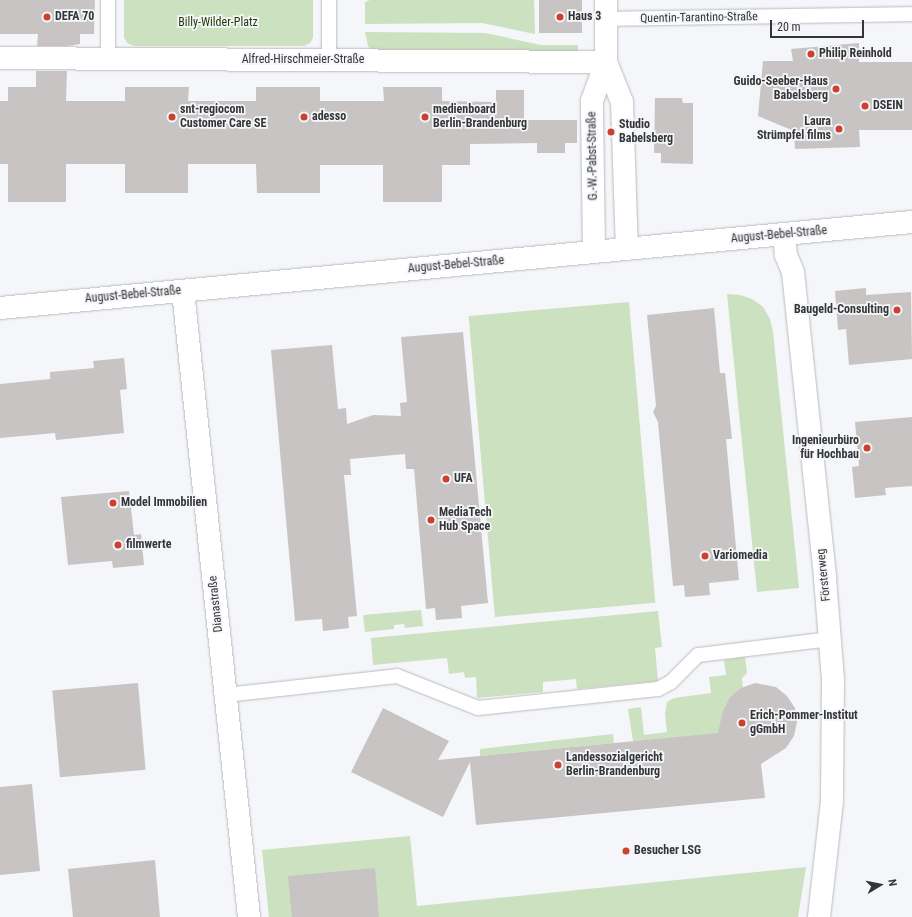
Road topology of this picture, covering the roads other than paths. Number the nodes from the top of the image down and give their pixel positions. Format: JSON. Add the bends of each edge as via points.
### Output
{"nodes":[{"id":1,"x":108,"y":0,"type":"edge"},
{"id":2,"x":329,"y":0,"type":"edge"},
{"id":3,"x":606,"y":10,"type":"edge"},
{"id":4,"x":912,"y":14,"type":"edge"},
{"id":5,"x":0,"y":58,"type":"edge"},
{"id":6,"x":108,"y":58,"type":"junction"},
{"id":7,"x":329,"y":60,"type":"junction"},
{"id":8,"x":606,"y":62,"type":"junction"},
{"id":9,"x":912,"y":222,"type":"edge"},
{"id":10,"x":784,"y":234,"type":"junction"},
{"id":11,"x":627,"y":249,"type":"junction"},
{"id":12,"x":594,"y":252,"type":"junction"},
{"id":13,"x":183,"y":291,"type":"junction"},
{"id":14,"x":0,"y":308,"type":"edge"},
{"id":15,"x":830,"y":639,"type":"junction"},
{"id":16,"x":226,"y":695,"type":"junction"},
{"id":17,"x":249,"y":917,"type":"edge"},
{"id":18,"x":819,"y":917,"type":"edge"}],
"edges":[{"from":1,"to":6,"type":"lane"},
{"from":2,"to":7,"type":"lane"},
{"from":3,"to":4,"type":"lane","name":"Quentin-Tarantino-Straße"},
{"from":3,"to":8,"type":"street","name":"G.-W.-Pabst-Straße"},
{"from":5,"to":6,"type":"street","name":"Alfred-Hirschmeier-Straße"},
{"from":6,"to":7,"type":"street","name":"Alfred-Hirschmeier-Straße"},
{"from":7,"to":8,"type":"street","name":"Alfred-Hirschmeier-Straße"},
{"from":8,"to":11,"type":"street","name":"G.-W.-Pabst-Straße","via":[[622,102]]},
{"from":8,"to":12,"type":"street","name":"G.-W.-Pabst-Straße","via":[[592,101]]},
{"from":9,"to":10,"type":"street","name":"August-Bebel-Straße"},
{"from":10,"to":11,"type":"street","name":"August-Bebel-Straße"},
{"from":10,"to":15,"type":"street","name":"Försterweg","via":[[786,255],[793,272]]},
{"from":11,"to":12,"type":"street","name":"August-Bebel-Straße"},
{"from":12,"to":13,"type":"street","name":"August-Bebel-Straße"},
{"from":13,"to":14,"type":"street","name":"August-Bebel-Straße"},
{"from":13,"to":16,"type":"street","name":"Dianastraße"},
{"from":15,"to":16,"type":"lane","via":[[698,654],[671,682],[658,690],[478,708],[398,676]]},
{"from":15,"to":18,"type":"street","name":"Försterweg","via":[[833,712],[832,794]]},
{"from":16,"to":17,"type":"street","name":"Dianastraße"}]}
